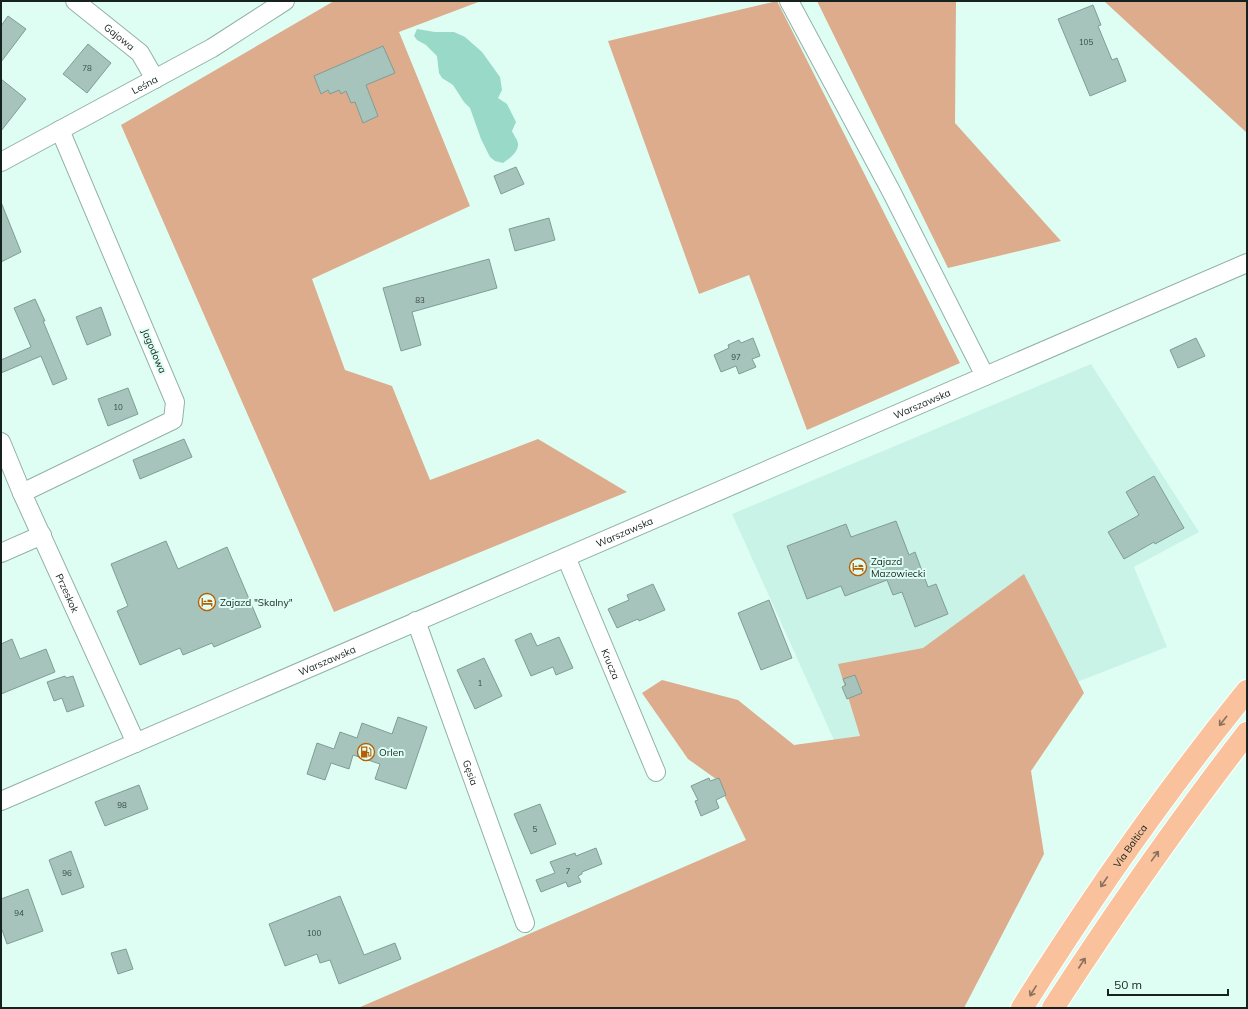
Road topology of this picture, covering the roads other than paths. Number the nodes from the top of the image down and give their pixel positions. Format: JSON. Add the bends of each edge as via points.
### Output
{"nodes":[{"id":1,"x":75,"y":1,"type":"edge"},
{"id":2,"x":285,"y":1,"type":"edge"},
{"id":3,"x":789,"y":1,"type":"edge"},
{"id":4,"x":155,"y":79,"type":"junction"},
{"id":5,"x":60,"y":130,"type":"junction"},
{"id":6,"x":1,"y":162,"type":"edge"},
{"id":7,"x":1247,"y":263,"type":"edge"},
{"id":8,"x":985,"y":376,"type":"junction"},
{"id":9,"x":1,"y":442,"type":"edge"},
{"id":10,"x":22,"y":493,"type":"junction"},
{"id":11,"x":42,"y":535,"type":"junction"},
{"id":12,"x":1,"y":553,"type":"edge"},
{"id":13,"x":566,"y":557,"type":"junction"},
{"id":14,"x":416,"y":621,"type":"junction"},
{"id":15,"x":1247,"y":691,"type":"edge"},
{"id":16,"x":1247,"y":734,"type":"edge"},
{"id":17,"x":136,"y":743,"type":"junction"},
{"id":18,"x":656,"y":772,"type":"dead end"},
{"id":19,"x":1,"y":801,"type":"edge"},
{"id":20,"x":525,"y":923,"type":"dead end"},
{"id":21,"x":1022,"y":1008,"type":"edge"},
{"id":22,"x":1053,"y":1008,"type":"edge"}],
"edges":[{"from":1,"to":4,"type":"street","name":"Gajowa","via":[[140,53]]},
{"from":2,"to":4,"type":"street","name":"Leśna","via":[[212,48]]},
{"from":3,"to":8,"type":"street","via":[[891,191]]},
{"from":4,"to":5,"type":"street","name":"Leśna"},
{"from":5,"to":6,"type":"street","name":"Leśna"},
{"from":5,"to":10,"type":"street","name":"Jagodowa","via":[[175,402],[173,420]]},
{"from":7,"to":8,"type":"street","name":"Warszawska"},
{"from":8,"to":13,"type":"street","name":"Warszawska"},
{"from":9,"to":10,"type":"street","name":"Przeskok"},
{"from":10,"to":11,"type":"street","name":"Przeskok"},
{"from":11,"to":12,"type":"street"},
{"from":11,"to":17,"type":"street","name":"Przeskok"},
{"from":13,"to":14,"type":"street","name":"Warszawska"},
{"from":13,"to":18,"type":"street","name":"Krucza"},
{"from":14,"to":17,"type":"street","name":"Warszawska"},
{"from":14,"to":20,"type":"street","name":"Gęsia"},
{"from":15,"to":21,"type":"highway","name":"Via Baltica","one_way":true,"via":[[1127,849]]},
{"from":22,"to":16,"type":"highway","one_way":true,"via":[[1148,866]]},
{"from":17,"to":19,"type":"street","name":"Warszawska"}]}
